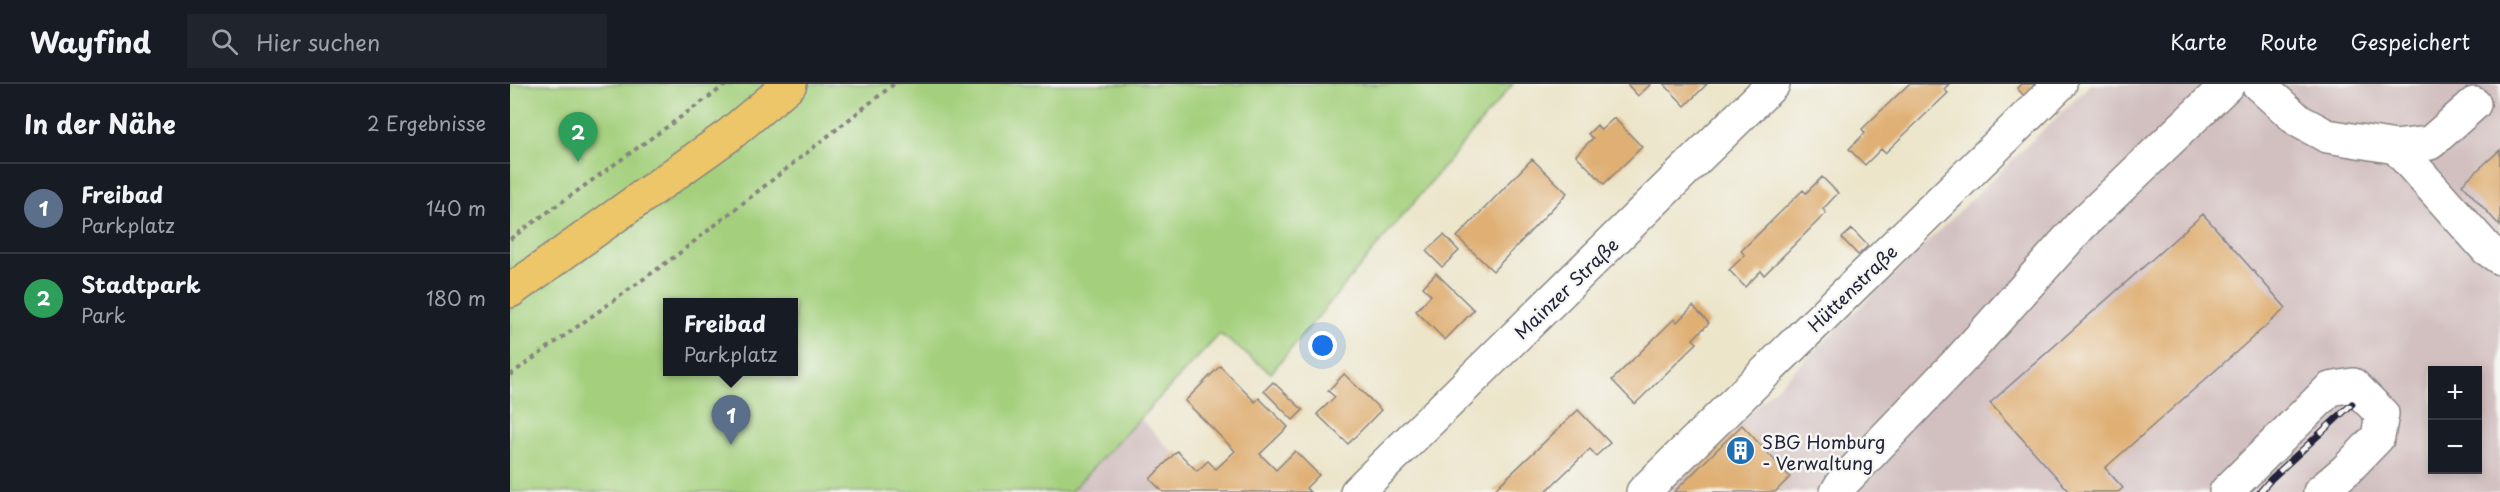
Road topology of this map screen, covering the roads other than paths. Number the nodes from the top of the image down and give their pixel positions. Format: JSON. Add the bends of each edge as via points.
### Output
{"nodes":[{"id":1,"x":790,"y":84,"type":"edge"},
{"id":2,"x":1773,"y":84,"type":"edge"},
{"id":3,"x":2061,"y":84,"type":"edge"},
{"id":4,"x":2228,"y":84,"type":"edge"},
{"id":5,"x":2258,"y":84,"type":"edge"},
{"id":6,"x":2474,"y":104,"type":"dead end"},
{"id":7,"x":2396,"y":147,"type":"junction"},
{"id":8,"x":2500,"y":258,"type":"edge"},
{"id":9,"x":510,"y":291,"type":"edge"},
{"id":10,"x":1358,"y":492,"type":"edge"},
{"id":11,"x":1643,"y":492,"type":"edge"},
{"id":12,"x":1837,"y":492,"type":"edge"},
{"id":13,"x":2226,"y":492,"type":"edge"},
{"id":14,"x":2320,"y":492,"type":"edge"}],
"edges":[{"from":1,"to":9,"type":"main road","via":[[729,135]]},
{"from":2,"to":10,"type":"street","name":"Mainzer Straße"},
{"from":3,"to":11,"type":"street","name":"Hüttenstraße"},
{"from":4,"to":12,"type":"street","via":[[2081,225]]},
{"from":5,"to":7,"type":"street","via":[[2299,121],[2328,136]]},
{"from":6,"to":7,"type":"street","via":[[2430,143]]},
{"from":7,"to":8,"type":"street","via":[[2487,249]]},
{"from":13,"to":14,"type":"street","via":[[2330,389],[2353,385],[2382,414],[2378,437]]}]}
